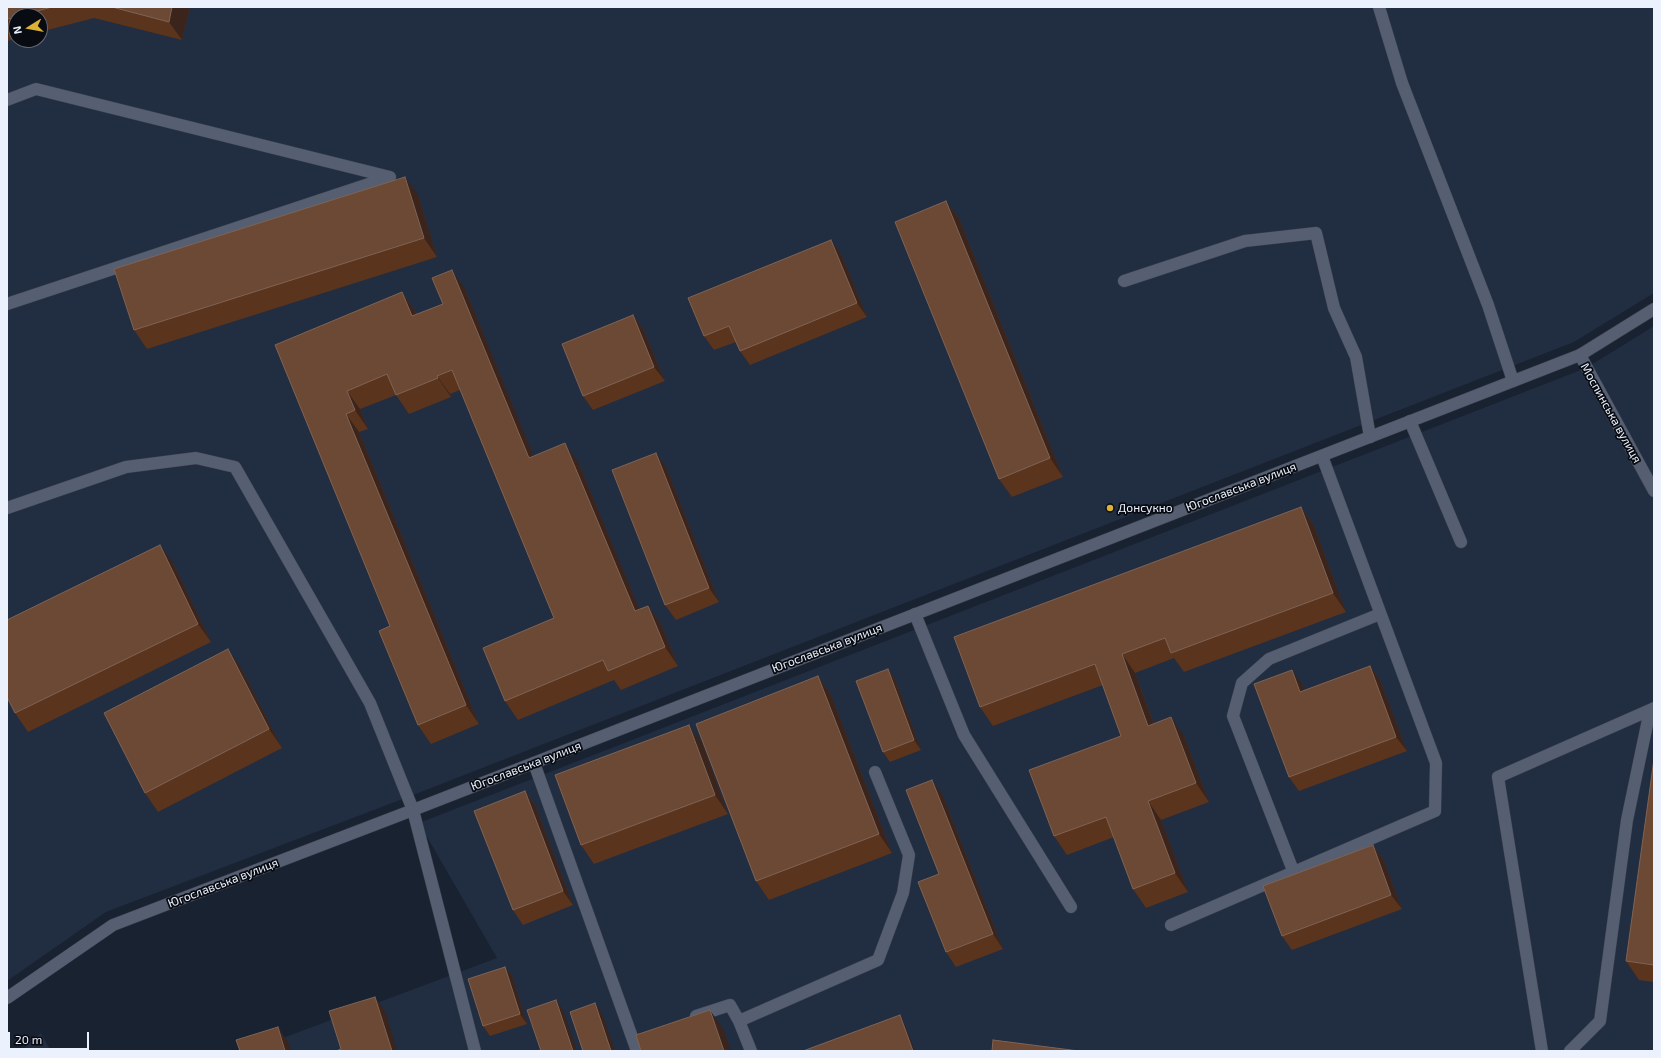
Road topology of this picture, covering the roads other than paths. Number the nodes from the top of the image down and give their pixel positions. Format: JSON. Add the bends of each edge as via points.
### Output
{"nodes":[{"id":1,"x":1379,"y":7,"type":"edge"},
{"id":2,"x":7,"y":100,"type":"edge"},
{"id":3,"x":1124,"y":281,"type":"dead end"},
{"id":4,"x":7,"y":303,"type":"edge"},
{"id":5,"x":1654,"y":309,"type":"edge"},
{"id":6,"x":1580,"y":355,"type":"junction"},
{"id":7,"x":1513,"y":381,"type":"junction"},
{"id":8,"x":1410,"y":421,"type":"junction"},
{"id":9,"x":1370,"y":437,"type":"junction"},
{"id":10,"x":1322,"y":456,"type":"junction"},
{"id":11,"x":1654,"y":491,"type":"edge"},
{"id":12,"x":7,"y":508,"type":"edge"},
{"id":13,"x":1461,"y":542,"type":"dead end"},
{"id":14,"x":915,"y":614,"type":"junction"},
{"id":15,"x":1380,"y":614,"type":"junction"},
{"id":16,"x":1652,"y":709,"type":"edge"},
{"id":17,"x":534,"y":763,"type":"junction"},
{"id":18,"x":875,"y":772,"type":"dead end"},
{"id":19,"x":414,"y":810,"type":"junction"},
{"id":20,"x":1294,"y":873,"type":"junction"},
{"id":21,"x":1071,"y":907,"type":"dead end"},
{"id":22,"x":1171,"y":925,"type":"dead end"},
{"id":23,"x":7,"y":998,"type":"edge"},
{"id":24,"x":685,"y":1020,"type":"edge"},
{"id":25,"x":739,"y":1021,"type":"junction"},
{"id":26,"x":647,"y":1033,"type":"edge"},
{"id":27,"x":632,"y":1038,"type":"junction"},
{"id":28,"x":476,"y":1051,"type":"edge"},
{"id":29,"x":637,"y":1051,"type":"edge"},
{"id":30,"x":751,"y":1051,"type":"edge"},
{"id":31,"x":1542,"y":1051,"type":"edge"},
{"id":32,"x":1570,"y":1051,"type":"edge"}],
"edges":[{"from":1,"to":7,"type":"main road","via":[[1402,83],[1488,305]]},
{"from":2,"to":4,"type":"main road","via":[[36,90],[390,176]]},
{"from":3,"to":9,"type":"main road","via":[[1245,241],[1316,233],[1334,308],[1356,357]]},
{"from":5,"to":6,"type":"main road","name":"Югославська вулиця"},
{"from":6,"to":7,"type":"main road","name":"Югославська вулиця"},
{"from":6,"to":11,"type":"main road","name":"Моспинська вулиця"},
{"from":7,"to":8,"type":"main road","name":"Югославська вулиця"},
{"from":8,"to":9,"type":"main road","name":"Югославська вулиця"},
{"from":8,"to":13,"type":"main road"},
{"from":9,"to":10,"type":"main road","name":"Югославська вулиця"},
{"from":10,"to":14,"type":"main road","name":"Югославська вулиця"},
{"from":10,"to":15,"type":"main road"},
{"from":12,"to":19,"type":"main road","via":[[126,467],[196,458],[235,467],[370,703]]},
{"from":14,"to":17,"type":"main road","name":"Югославська вулиця"},
{"from":14,"to":21,"type":"main road","via":[[964,734]]},
{"from":15,"to":20,"type":"main road","via":[[1269,659],[1242,683],[1233,716]]},
{"from":15,"to":20,"type":"main road","via":[[1436,763],[1435,812]]},
{"from":16,"to":31,"type":"main road","via":[[1498,777]]},
{"from":16,"to":32,"type":"main road","via":[[1627,820],[1600,1020]]},
{"from":17,"to":19,"type":"main road","name":"Югославська вулиця"},
{"from":17,"to":27,"type":"main road"},
{"from":18,"to":25,"type":"main road","via":[[909,856],[903,893],[878,960]]},
{"from":19,"to":23,"type":"main road","name":"Югославська вулиця","via":[[113,925]]},
{"from":19,"to":28,"type":"main road"},
{"from":20,"to":22,"type":"main road"},
{"from":24,"to":25,"type":"main road","via":[[730,1005]]},
{"from":25,"to":30,"type":"main road"},
{"from":26,"to":27,"type":"main road"},
{"from":27,"to":29,"type":"main road"}]}
